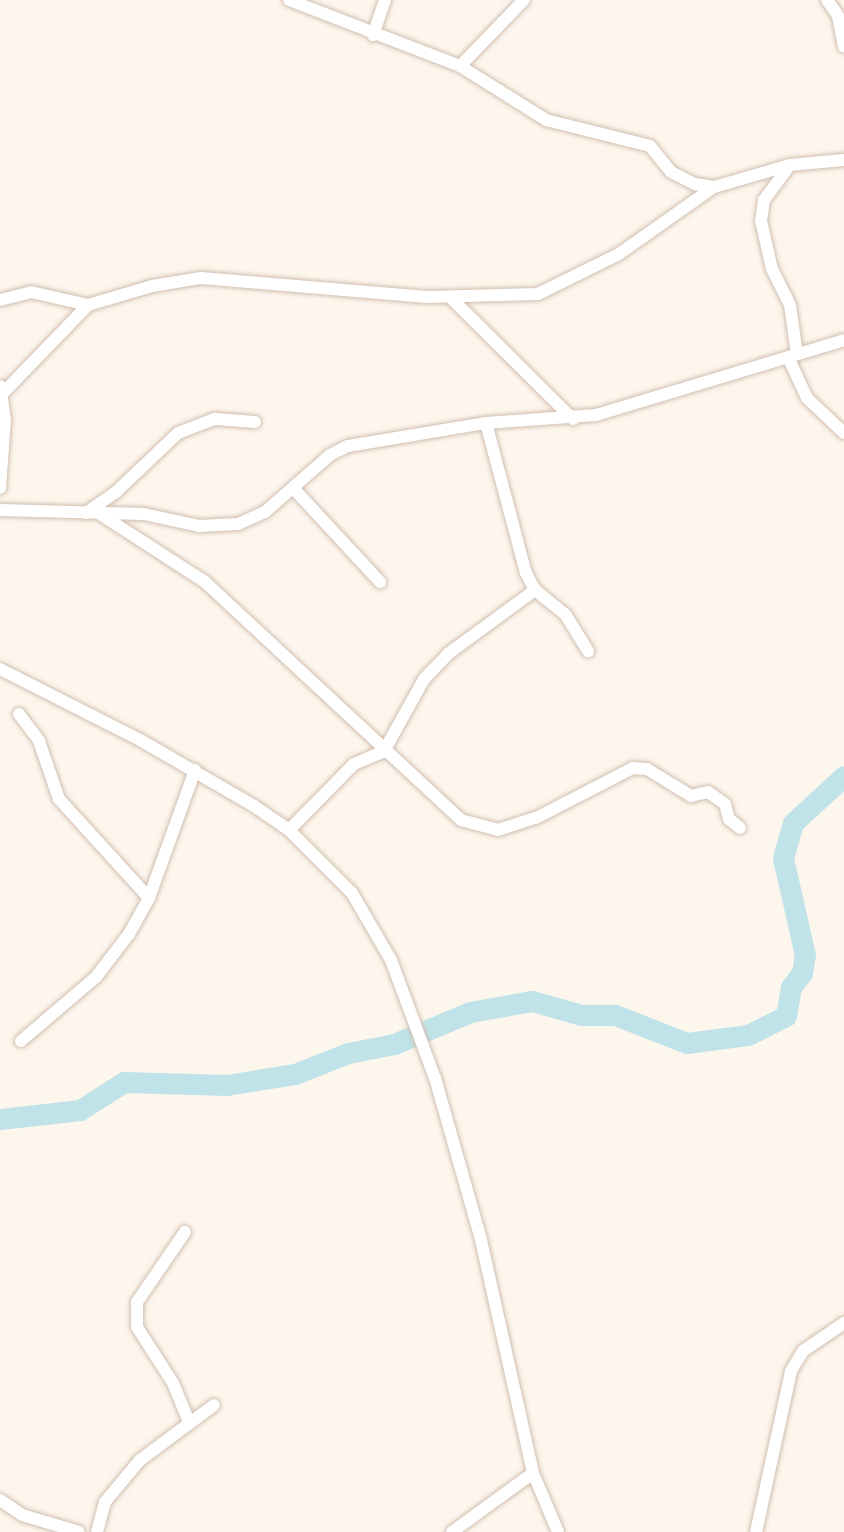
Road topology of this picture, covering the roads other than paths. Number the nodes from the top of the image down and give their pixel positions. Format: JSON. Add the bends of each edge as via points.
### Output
{"nodes":[{"id":1,"x":289,"y":0,"type":"edge"},
{"id":2,"x":385,"y":0,"type":"edge"},
{"id":3,"x":524,"y":0,"type":"edge"},
{"id":4,"x":827,"y":0,"type":"edge"},
{"id":5,"x":373,"y":35,"type":"junction"},
{"id":6,"x":844,"y":46,"type":"edge"},
{"id":7,"x":460,"y":66,"type":"junction"},
{"id":8,"x":844,"y":160,"type":"edge"},
{"id":9,"x":790,"y":165,"type":"junction"},
{"id":10,"x":714,"y":187,"type":"junction"},
{"id":11,"x":451,"y":298,"type":"junction"},
{"id":12,"x":0,"y":300,"type":"edge"},
{"id":13,"x":88,"y":305,"type":"junction"},
{"id":14,"x":844,"y":340,"type":"edge"},
{"id":15,"x":793,"y":355,"type":"junction"},
{"id":16,"x":2,"y":388,"type":"edge"},
{"id":17,"x":573,"y":419,"type":"junction"},
{"id":18,"x":255,"y":422,"type":"dead end"},
{"id":19,"x":486,"y":423,"type":"junction"},
{"id":20,"x":844,"y":433,"type":"edge"},
{"id":21,"x":0,"y":488,"type":"edge"},
{"id":22,"x":294,"y":489,"type":"junction"},
{"id":23,"x":0,"y":510,"type":"edge"},
{"id":24,"x":99,"y":513,"type":"junction"},
{"id":25,"x":85,"y":514,"type":"junction"},
{"id":26,"x":380,"y":582,"type":"dead end"},
{"id":27,"x":536,"y":590,"type":"junction"},
{"id":28,"x":588,"y":651,"type":"dead end"},
{"id":29,"x":0,"y":669,"type":"edge"},
{"id":30,"x":18,"y":714,"type":"dead end"},
{"id":31,"x":384,"y":751,"type":"junction"},
{"id":32,"x":195,"y":770,"type":"junction"},
{"id":33,"x":740,"y":828,"type":"dead end"},
{"id":34,"x":289,"y":830,"type":"junction"},
{"id":35,"x":149,"y":898,"type":"junction"},
{"id":36,"x":21,"y":1041,"type":"dead end"},
{"id":37,"x":185,"y":1232,"type":"dead end"},
{"id":38,"x":844,"y":1323,"type":"edge"},
{"id":39,"x":214,"y":1405,"type":"dead end"},
{"id":40,"x":189,"y":1422,"type":"junction"},
{"id":41,"x":533,"y":1473,"type":"junction"},
{"id":42,"x":0,"y":1500,"type":"edge"},
{"id":43,"x":79,"y":1532,"type":"edge"},
{"id":44,"x":97,"y":1532,"type":"edge"},
{"id":45,"x":452,"y":1532,"type":"edge"},
{"id":46,"x":558,"y":1532,"type":"edge"},
{"id":47,"x":756,"y":1532,"type":"edge"}],
"edges":[{"from":1,"to":5,"type":"street"},
{"from":2,"to":5,"type":"street"},
{"from":3,"to":7,"type":"street"},
{"from":4,"to":6,"type":"street","via":[[838,16]]},
{"from":5,"to":7,"type":"street"},
{"from":7,"to":10,"type":"street","via":[[532,113],[569,128],[638,140],[650,146],[671,172]]},
{"from":8,"to":9,"type":"street"},
{"from":9,"to":10,"type":"street"},
{"from":9,"to":15,"type":"street","via":[[764,200],[761,221],[772,269],[793,314]]},
{"from":10,"to":11,"type":"street","via":[[619,254],[554,289],[500,298]]},
{"from":11,"to":13,"type":"street","via":[[201,278],[152,286]]},
{"from":11,"to":17,"type":"street"},
{"from":12,"to":13,"type":"street","via":[[31,292]]},
{"from":13,"to":16,"type":"street"},
{"from":14,"to":15,"type":"street"},
{"from":15,"to":17,"type":"street","via":[[637,406]]},
{"from":15,"to":20,"type":"street","via":[[807,398]]},
{"from":16,"to":21,"type":"street"},
{"from":17,"to":19,"type":"street"},
{"from":18,"to":25,"type":"street","via":[[215,419],[178,432],[123,486]]},
{"from":19,"to":22,"type":"street","via":[[348,446],[330,455]]},
{"from":19,"to":27,"type":"street","via":[[518,550]]},
{"from":22,"to":24,"type":"street","via":[[265,512],[238,524],[200,526],[144,514]]},
{"from":22,"to":26,"type":"street"},
{"from":23,"to":25,"type":"street"},
{"from":24,"to":25,"type":"street"},
{"from":24,"to":31,"type":"street","via":[[205,582]]},
{"from":27,"to":28,"type":"street","via":[[565,614]]},
{"from":27,"to":31,"type":"street","via":[[469,636],[424,680]]},
{"from":29,"to":32,"type":"street"},
{"from":30,"to":35,"type":"street","via":[[39,741],[59,799]]},
{"from":31,"to":33,"type":"street","via":[[461,820],[485,830],[536,818],[633,768],[647,768],[691,796],[708,792],[725,804],[729,819]]},
{"from":31,"to":34,"type":"street","via":[[354,764]]},
{"from":32,"to":34,"type":"street"},
{"from":32,"to":35,"type":"street"},
{"from":34,"to":41,"type":"street","via":[[352,893],[407,1000],[435,1078],[481,1240]]},
{"from":35,"to":36,"type":"street","via":[[96,977]]},
{"from":37,"to":40,"type":"street","via":[[137,1302],[137,1327],[173,1383]]},
{"from":38,"to":47,"type":"street","via":[[803,1351],[791,1371]]},
{"from":39,"to":40,"type":"street"},
{"from":40,"to":44,"type":"street","via":[[140,1460],[105,1502]]},
{"from":41,"to":45,"type":"street"},
{"from":41,"to":46,"type":"street"},
{"from":42,"to":43,"type":"street","via":[[22,1515]]}]}
